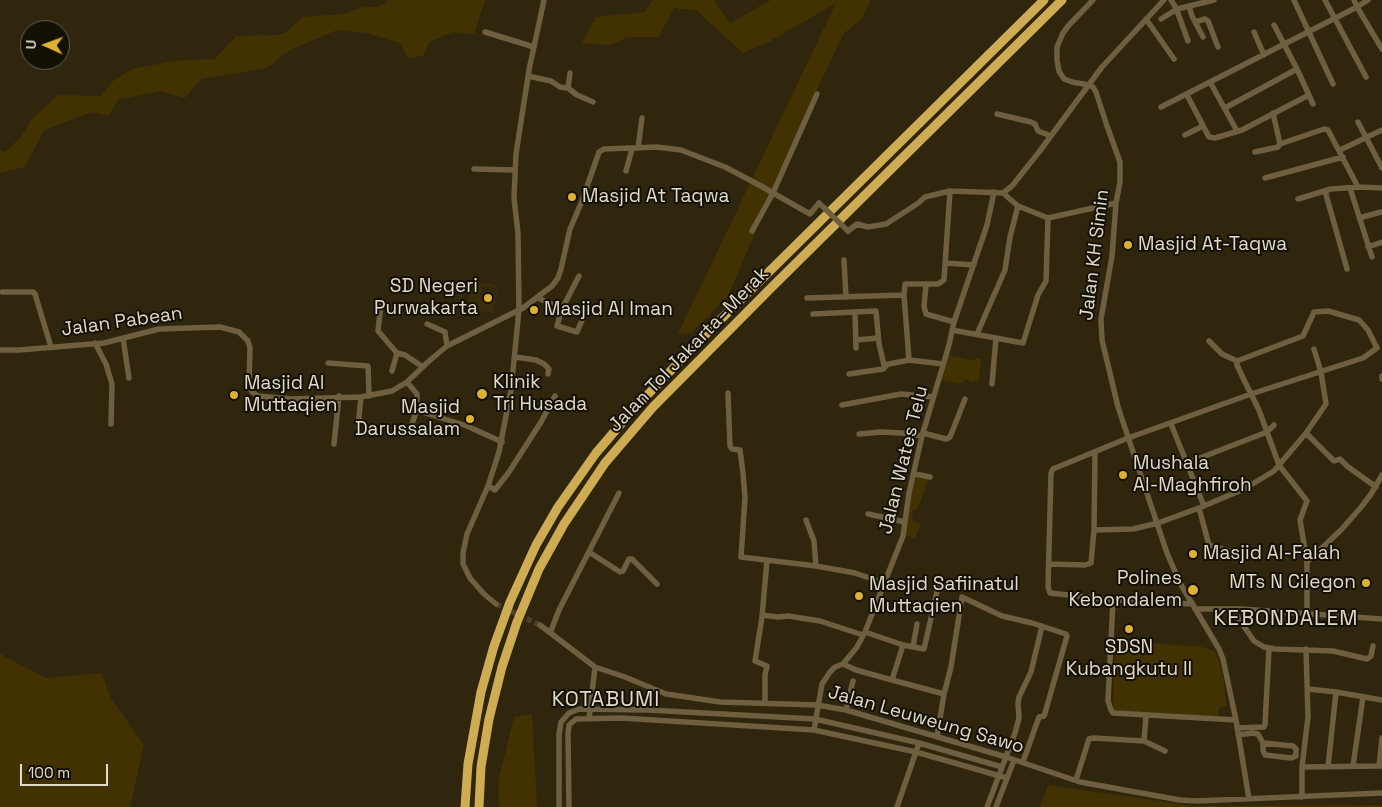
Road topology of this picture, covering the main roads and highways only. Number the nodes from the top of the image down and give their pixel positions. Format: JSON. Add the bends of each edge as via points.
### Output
{"nodes":[{"id":1,"x":1044,"y":0,"type":"edge"},
{"id":2,"x":1062,"y":0,"type":"edge"},
{"id":3,"x":465,"y":807,"type":"edge"},
{"id":4,"x":479,"y":807,"type":"edge"}],
"edges":[{"from":1,"to":3,"type":"highway","name":"Jalan Tol Jakarta–Merak","via":[[705,335],[596,453],[536,545],[500,628],[474,724]]},
{"from":2,"to":4,"type":"highway","name":"Jalan Tol Jakarta–Merak","via":[[772,287],[653,408],[605,463],[560,531],[539,569],[517,622],[489,719],[481,767]]}]}
